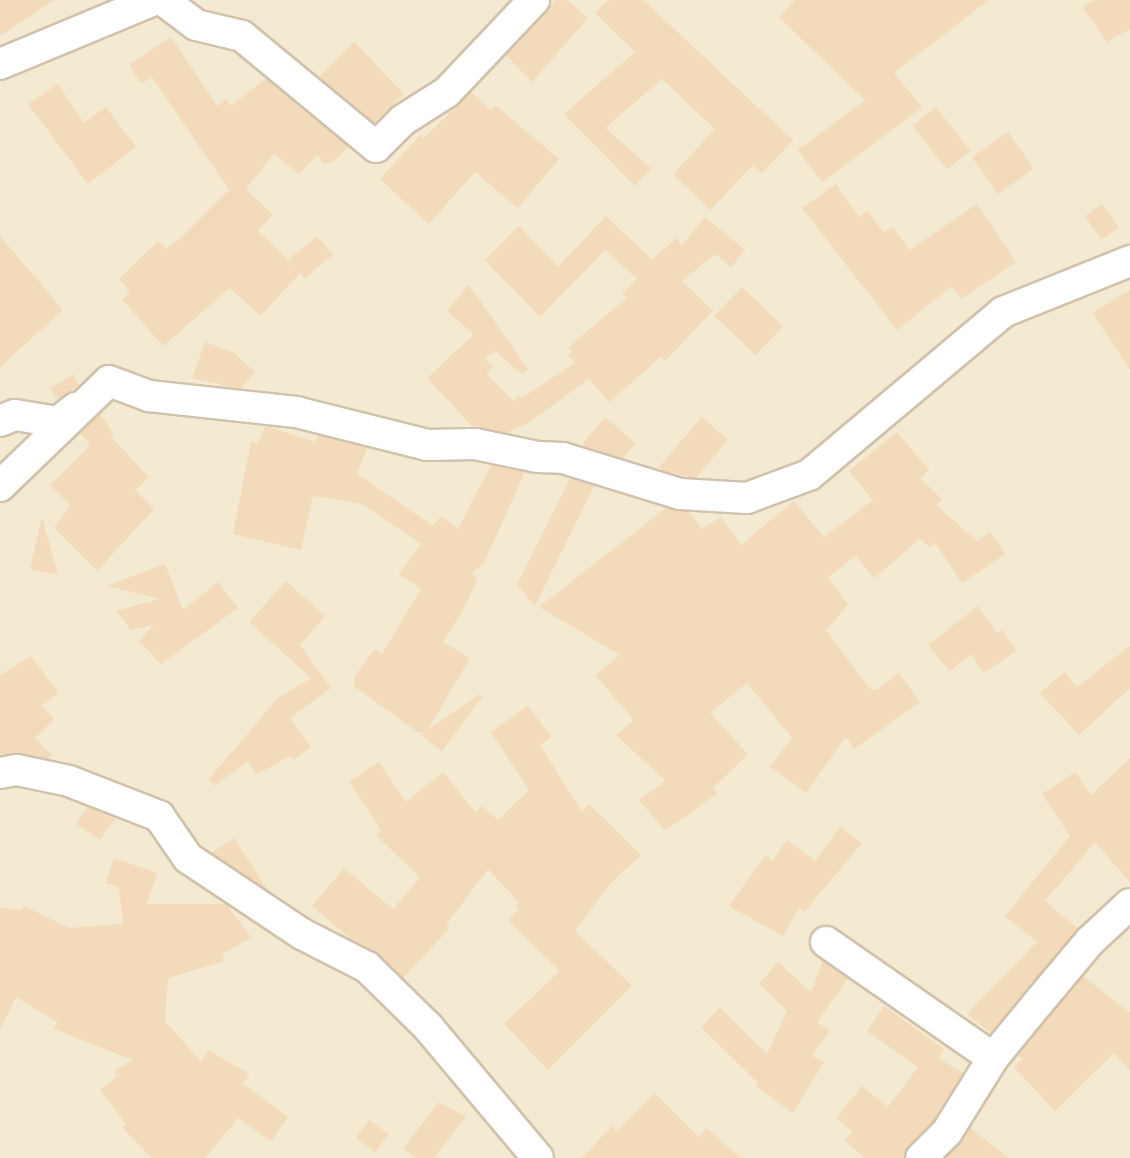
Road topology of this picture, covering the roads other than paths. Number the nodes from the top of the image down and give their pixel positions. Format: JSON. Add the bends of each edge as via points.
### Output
{"nodes":[{"id":1,"x":154,"y":0,"type":"edge"},
{"id":2,"x":163,"y":0,"type":"edge"},
{"id":3,"x":534,"y":0,"type":"edge"},
{"id":4,"x":0,"y":64,"type":"edge"},
{"id":5,"x":1130,"y":261,"type":"edge"},
{"id":6,"x":104,"y":387,"type":"junction"},
{"id":7,"x":0,"y":421,"type":"edge"},
{"id":8,"x":0,"y":486,"type":"edge"},
{"id":9,"x":0,"y":773,"type":"edge"},
{"id":10,"x":1130,"y":904,"type":"edge"},
{"id":11,"x":826,"y":942,"type":"dead end"},
{"id":12,"x":993,"y":1058,"type":"junction"},
{"id":13,"x":538,"y":1158,"type":"edge"},
{"id":14,"x":921,"y":1158,"type":"edge"}],
"edges":[{"from":1,"to":4,"type":"street"},
{"from":2,"to":3,"type":"street","via":[[196,25],[242,36],[376,147],[403,120],[447,92]]},
{"from":5,"to":6,"type":"street","via":[[1003,312],[809,475],[747,498],[680,494],[563,458],[475,444],[427,445],[296,412],[149,396],[109,381]]},
{"from":6,"to":7,"type":"street","via":[[58,422],[15,415]]},
{"from":6,"to":8,"type":"street"},
{"from":9,"to":13,"type":"street","via":[[17,770],[69,781],[159,816],[188,858],[303,934],[367,967],[428,1027]]},
{"from":10,"to":12,"type":"street","via":[[1090,941]]},
{"from":11,"to":12,"type":"street"},
{"from":12,"to":14,"type":"street","via":[[947,1132]]}]}
